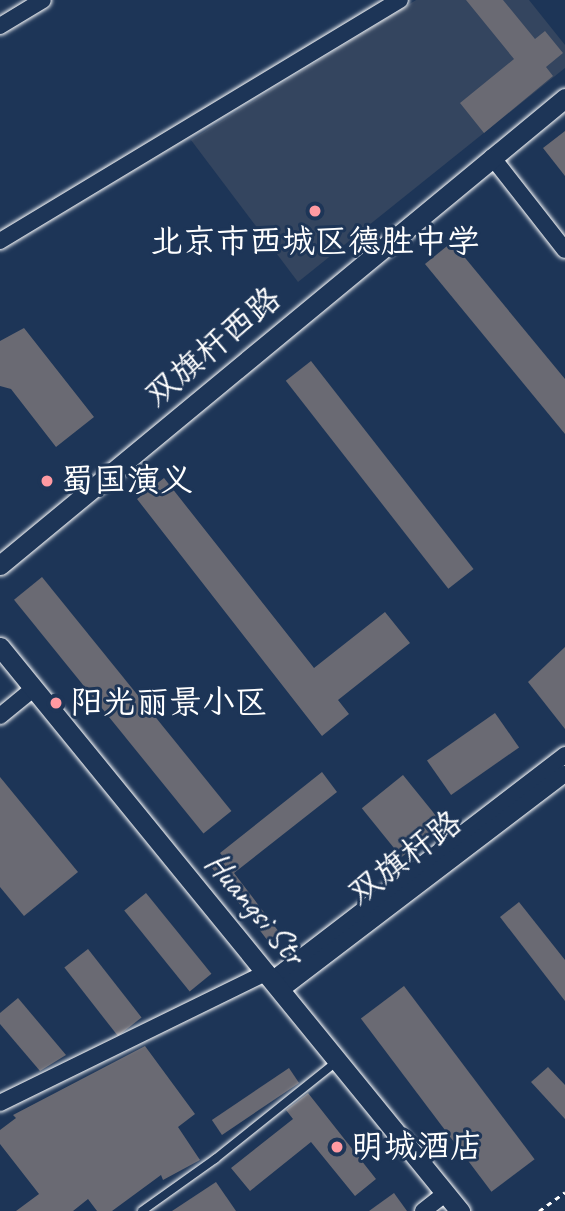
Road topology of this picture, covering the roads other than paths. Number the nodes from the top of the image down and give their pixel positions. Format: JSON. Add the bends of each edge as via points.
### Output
{"nodes":[{"id":1,"x":43,"y":0,"type":"edge"},
{"id":2,"x":400,"y":0,"type":"edge"},
{"id":3,"x":0,"y":26,"type":"edge"},
{"id":4,"x":565,"y":98,"type":"edge"},
{"id":5,"x":492,"y":157,"type":"junction"},
{"id":6,"x":0,"y":241,"type":"edge"},
{"id":7,"x":565,"y":250,"type":"edge"},
{"id":8,"x":0,"y":565,"type":"edge"},
{"id":9,"x":0,"y":647,"type":"edge"},
{"id":10,"x":33,"y":689,"type":"junction"},
{"id":11,"x":0,"y":716,"type":"edge"},
{"id":12,"x":565,"y":755,"type":"edge"},
{"id":13,"x":565,"y":774,"type":"edge"},
{"id":14,"x":274,"y":980,"type":"junction"},
{"id":15,"x":338,"y":1060,"type":"junction"},
{"id":16,"x":0,"y":1103,"type":"edge"},
{"id":17,"x":446,"y":1193,"type":"junction"},
{"id":18,"x":142,"y":1211,"type":"edge"},
{"id":19,"x":423,"y":1211,"type":"edge"},
{"id":20,"x":460,"y":1211,"type":"edge"}],
"edges":[{"from":1,"to":3,"type":"street"},
{"from":2,"to":6,"type":"street"},
{"from":4,"to":5,"type":"street","name":"双旗杆西路"},
{"from":5,"to":7,"type":"street"},
{"from":5,"to":8,"type":"street","name":"双旗杆西路"},
{"from":9,"to":10,"type":"street","name":"Huangsi Str"},
{"from":10,"to":11,"type":"street"},
{"from":10,"to":14,"type":"street","name":"Huangsi Str"},
{"from":12,"to":14,"type":"street"},
{"from":13,"to":14,"type":"street","name":"双旗杆路"},
{"from":14,"to":15,"type":"street","name":"Huangsi Str"},
{"from":14,"to":16,"type":"street"},
{"from":15,"to":17,"type":"street","name":"Huangsi Str"},
{"from":15,"to":18,"type":"lane"},
{"from":17,"to":19,"type":"street"},
{"from":17,"to":20,"type":"street","name":"Huangsi Str"}]}
